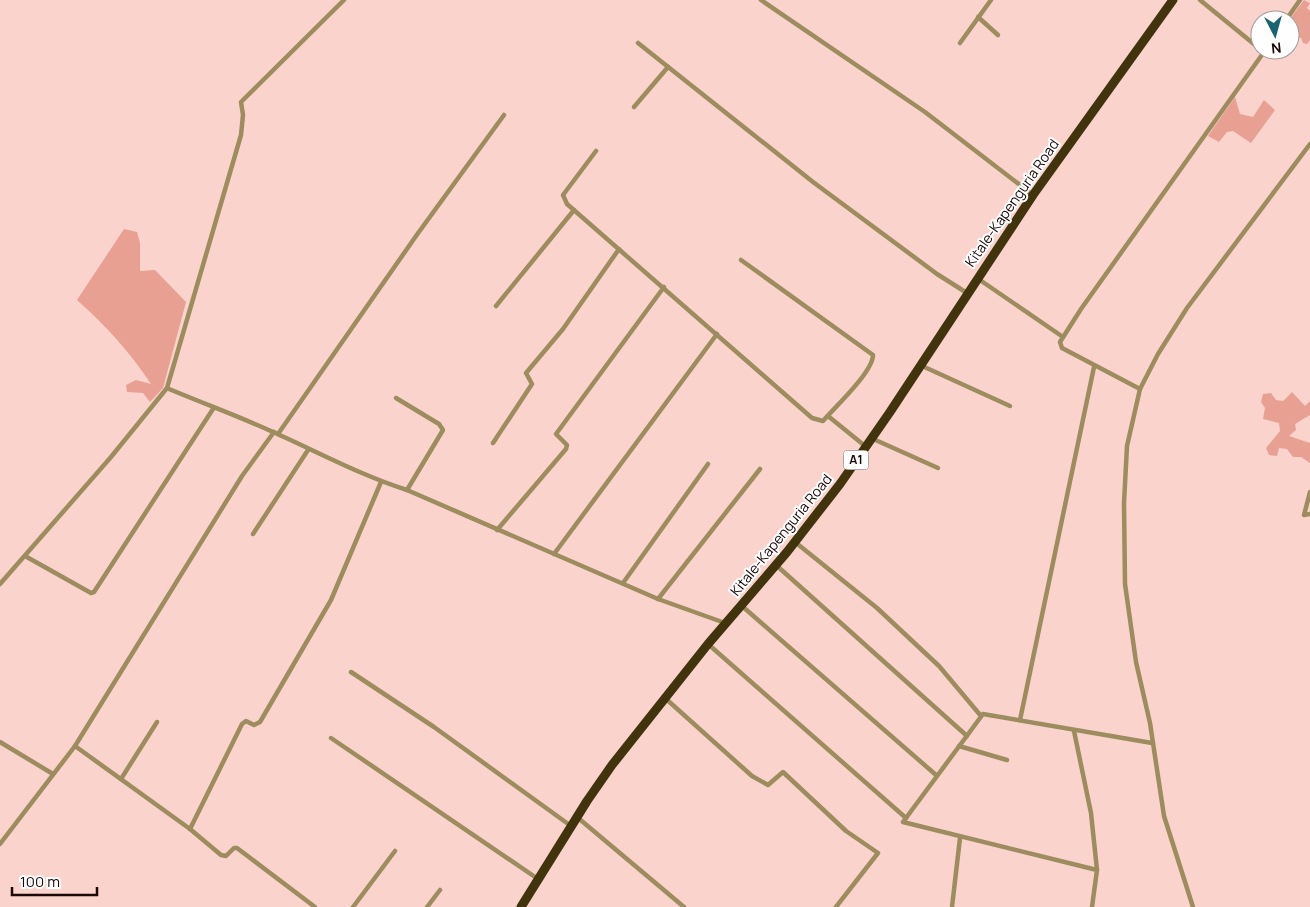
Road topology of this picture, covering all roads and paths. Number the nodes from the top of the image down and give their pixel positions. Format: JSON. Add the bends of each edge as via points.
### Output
{"nodes":[{"id":1,"x":344,"y":0,"type":"edge"},
{"id":2,"x":761,"y":0,"type":"edge"},
{"id":3,"x":991,"y":0,"type":"edge"},
{"id":4,"x":1173,"y":0,"type":"edge"},
{"id":5,"x":1200,"y":0,"type":"edge"},
{"id":6,"x":978,"y":17,"type":"junction"},
{"id":7,"x":998,"y":35,"type":"dead end"},
{"id":8,"x":1250,"y":40,"type":"edge"},
{"id":9,"x":638,"y":43,"type":"dead end"},
{"id":10,"x":960,"y":43,"type":"dead end"},
{"id":11,"x":1256,"y":60,"type":"edge"},
{"id":12,"x":668,"y":67,"type":"junction"},
{"id":13,"x":634,"y":107,"type":"dead end"},
{"id":14,"x":504,"y":115,"type":"dead end"},
{"id":15,"x":1310,"y":144,"type":"edge"},
{"id":16,"x":596,"y":150,"type":"dead end"},
{"id":17,"x":1033,"y":195,"type":"junction"},
{"id":18,"x":574,"y":210,"type":"junction"},
{"id":19,"x":619,"y":249,"type":"junction"},
{"id":20,"x":741,"y":260,"type":"dead end"},
{"id":21,"x":977,"y":278,"type":"junction"},
{"id":22,"x":664,"y":287,"type":"junction"},
{"id":23,"x":966,"y":293,"type":"junction"},
{"id":24,"x":496,"y":306,"type":"dead end"},
{"id":25,"x":716,"y":334,"type":"junction"},
{"id":26,"x":1063,"y":337,"type":"junction"},
{"id":27,"x":920,"y":365,"type":"junction"},
{"id":28,"x":1094,"y":367,"type":"junction"},
{"id":29,"x":167,"y":388,"type":"junction"},
{"id":30,"x":1140,"y":389,"type":"junction"},
{"id":31,"x":396,"y":398,"type":"dead end"},
{"id":32,"x":1010,"y":406,"type":"dead end"},
{"id":33,"x":213,"y":408,"type":"junction"},
{"id":34,"x":828,"y":416,"type":"junction"},
{"id":35,"x":276,"y":433,"type":"junction"},
{"id":36,"x":871,"y":438,"type":"junction"},
{"id":37,"x":493,"y":443,"type":"dead end"},
{"id":38,"x":865,"y":446,"type":"junction"},
{"id":39,"x":308,"y":450,"type":"junction"},
{"id":40,"x":708,"y":464,"type":"dead end"},
{"id":41,"x":938,"y":468,"type":"dead end"},
{"id":42,"x":760,"y":469,"type":"dead end"},
{"id":43,"x":381,"y":482,"type":"junction"},
{"id":44,"x":407,"y":490,"type":"junction"},
{"id":45,"x":1310,"y":492,"type":"edge"},
{"id":46,"x":1310,"y":514,"type":"edge"},
{"id":47,"x":497,"y":530,"type":"junction"},
{"id":48,"x":252,"y":534,"type":"dead end"},
{"id":49,"x":795,"y":542,"type":"junction"},
{"id":50,"x":554,"y":554,"type":"junction"},
{"id":51,"x":25,"y":556,"type":"junction"},
{"id":52,"x":776,"y":565,"type":"junction"},
{"id":53,"x":623,"y":583,"type":"junction"},
{"id":54,"x":0,"y":584,"type":"edge"},
{"id":55,"x":658,"y":599,"type":"junction"},
{"id":56,"x":742,"y":606,"type":"junction"},
{"id":57,"x":726,"y":623,"type":"junction"},
{"id":58,"x":708,"y":644,"type":"junction"},
{"id":59,"x":351,"y":672,"type":"dead end"},
{"id":60,"x":665,"y":698,"type":"junction"},
{"id":61,"x":981,"y":716,"type":"junction"},
{"id":62,"x":1020,"y":720,"type":"junction"},
{"id":63,"x":157,"y":722,"type":"dead end"},
{"id":64,"x":1074,"y":730,"type":"junction"},
{"id":65,"x":968,"y":736,"type":"junction"},
{"id":66,"x":331,"y":738,"type":"dead end"},
{"id":67,"x":0,"y":742,"type":"edge"},
{"id":68,"x":1152,"y":743,"type":"junction"},
{"id":69,"x":75,"y":746,"type":"junction"},
{"id":70,"x":960,"y":746,"type":"junction"},
{"id":71,"x":1007,"y":760,"type":"dead end"},
{"id":72,"x":53,"y":774,"type":"junction"},
{"id":73,"x":936,"y":775,"type":"junction"},
{"id":74,"x":121,"y":779,"type":"junction"},
{"id":75,"x":577,"y":817,"type":"junction"},
{"id":76,"x":906,"y":818,"type":"junction"},
{"id":77,"x":571,"y":826,"type":"junction"},
{"id":78,"x":190,"y":829,"type":"junction"},
{"id":79,"x":960,"y":838,"type":"junction"},
{"id":80,"x":0,"y":844,"type":"edge"},
{"id":81,"x":395,"y":850,"type":"dead end"},
{"id":82,"x":1097,"y":870,"type":"junction"},
{"id":83,"x":538,"y":879,"type":"junction"},
{"id":84,"x":440,"y":890,"type":"dead end"},
{"id":85,"x":315,"y":907,"type":"edge"},
{"id":86,"x":353,"y":907,"type":"edge"},
{"id":87,"x":427,"y":907,"type":"edge"},
{"id":88,"x":521,"y":907,"type":"edge"},
{"id":89,"x":684,"y":907,"type":"edge"},
{"id":90,"x":836,"y":907,"type":"edge"},
{"id":91,"x":952,"y":907,"type":"edge"},
{"id":92,"x":1092,"y":907,"type":"edge"},
{"id":93,"x":1193,"y":907,"type":"edge"}],
"edges":[{"from":1,"to":29,"type":"street","via":[[241,102],[241,135]]},
{"from":2,"to":17,"type":"street","via":[[925,112]]},
{"from":3,"to":6,"type":"street"},
{"from":4,"to":17,"type":"highway","name":"Kitale-Kapenguria Road","number":"A1"},
{"from":5,"to":8,"type":"street"},
{"from":6,"to":7,"type":"street"},
{"from":6,"to":10,"type":"street"},
{"from":9,"to":12,"type":"street"},
{"from":11,"to":26,"type":"street"},
{"from":12,"to":13,"type":"street"},
{"from":12,"to":23,"type":"street","via":[[813,182]]},
{"from":14,"to":35,"type":"street"},
{"from":15,"to":30,"type":"street","via":[[1187,308]]},
{"from":16,"to":18,"type":"street","via":[[563,195]]},
{"from":17,"to":21,"type":"highway","name":"Kitale-Kapenguria Road","number":"A1"},
{"from":18,"to":19,"type":"street"},
{"from":18,"to":24,"type":"street"},
{"from":19,"to":22,"type":"street"},
{"from":19,"to":37,"type":"street","via":[[563,329],[526,373],[532,384]]},
{"from":20,"to":34,"type":"street","via":[[873,355],[859,380]]},
{"from":21,"to":23,"type":"highway","name":"Kitale-Kapenguria Road","number":"A1"},
{"from":21,"to":26,"type":"street"},
{"from":22,"to":25,"type":"street"},
{"from":22,"to":47,"type":"street","via":[[556,434],[567,445],[566,449]]},
{"from":23,"to":27,"type":"highway","name":"Kitale-Kapenguria Road","number":"A1"},
{"from":25,"to":34,"type":"street","via":[[812,418],[823,421]]},
{"from":25,"to":50,"type":"street"},
{"from":26,"to":28,"type":"street","via":[[1060,342],[1062,348]]},
{"from":27,"to":32,"type":"street"},
{"from":27,"to":36,"type":"highway","name":"Kitale-Kapenguria Road","number":"A1"},
{"from":28,"to":30,"type":"street"},
{"from":28,"to":62,"type":"street"},
{"from":29,"to":33,"type":"street"},
{"from":29,"to":51,"type":"street","via":[[112,457]]},
{"from":30,"to":68,"type":"street","via":[[1127,446],[1125,584]]},
{"from":31,"to":44,"type":"street","via":[[439,424],[443,430]]},
{"from":33,"to":35,"type":"street"},
{"from":33,"to":51,"type":"street","via":[[94,592]]},
{"from":34,"to":38,"type":"street"},
{"from":35,"to":39,"type":"street"},
{"from":35,"to":69,"type":"street","via":[[242,476]]},
{"from":36,"to":38,"type":"highway","name":"Kitale-Kapenguria Road","number":"A1"},
{"from":36,"to":41,"type":"street"},
{"from":38,"to":49,"type":"highway","name":"Kitale-Kapenguria Road","number":"A1"},
{"from":39,"to":43,"type":"street"},
{"from":39,"to":48,"type":"street"},
{"from":40,"to":53,"type":"street"},
{"from":42,"to":55,"type":"street"},
{"from":43,"to":44,"type":"street"},
{"from":43,"to":78,"type":"street","via":[[331,600],[260,722],[254,725],[246,721],[242,724]]},
{"from":44,"to":47,"type":"street"},
{"from":45,"to":46,"type":"street","via":[[1304,515]]},
{"from":47,"to":50,"type":"street"},
{"from":49,"to":52,"type":"highway","name":"Kitale-Kapenguria Road","number":"A1"},
{"from":49,"to":61,"type":"street","via":[[877,608],[926,653]]},
{"from":50,"to":53,"type":"street"},
{"from":51,"to":54,"type":"street"},
{"from":52,"to":56,"type":"highway","name":"Kitale-Kapenguria Road","number":"A1"},
{"from":52,"to":65,"type":"street"},
{"from":53,"to":55,"type":"street"},
{"from":55,"to":57,"type":"street"},
{"from":56,"to":57,"type":"highway","name":"Kitale-Kapenguria Road","number":"A1"},
{"from":56,"to":73,"type":"street"},
{"from":57,"to":58,"type":"highway","name":"Kitale-Kapenguria Road","number":"A1"},
{"from":58,"to":60,"type":"highway","name":"Kitale-Kapenguria Road","number":"A1"},
{"from":58,"to":76,"type":"street"},
{"from":59,"to":77,"type":"street","via":[[434,727]]},
{"from":60,"to":75,"type":"highway","name":"Kitale-Kapenguria Road","number":"A1"},
{"from":60,"to":90,"type":"street","via":[[752,776],[768,785],[783,772],[846,830],[878,853]]},
{"from":61,"to":62,"type":"street"},
{"from":61,"to":65,"type":"street"},
{"from":62,"to":64,"type":"street"},
{"from":63,"to":74,"type":"street"},
{"from":64,"to":68,"type":"street"},
{"from":64,"to":82,"type":"street","via":[[1091,813]]},
{"from":65,"to":70,"type":"street"},
{"from":66,"to":83,"type":"street"},
{"from":67,"to":72,"type":"street"},
{"from":68,"to":93,"type":"street","via":[[1169,837]]},
{"from":69,"to":72,"type":"street"},
{"from":69,"to":74,"type":"street"},
{"from":70,"to":71,"type":"street"},
{"from":70,"to":73,"type":"street"},
{"from":72,"to":80,"type":"street"},
{"from":73,"to":76,"type":"street"},
{"from":74,"to":78,"type":"street"},
{"from":75,"to":77,"type":"highway","name":"Kitale-Kapenguria Road","number":"A1"},
{"from":75,"to":89,"type":"street"},
{"from":76,"to":79,"type":"street","via":[[903,822]]},
{"from":77,"to":83,"type":"highway","name":"Kitale-Kapenguria Road","number":"A1"},
{"from":78,"to":85,"type":"street","via":[[221,856],[237,848]]},
{"from":79,"to":82,"type":"street"},
{"from":79,"to":91,"type":"street"},
{"from":81,"to":86,"type":"street"},
{"from":82,"to":92,"type":"street"},
{"from":83,"to":88,"type":"highway","name":"Kitale-Kapenguria Road","number":"A1"},
{"from":84,"to":87,"type":"street"}]}
